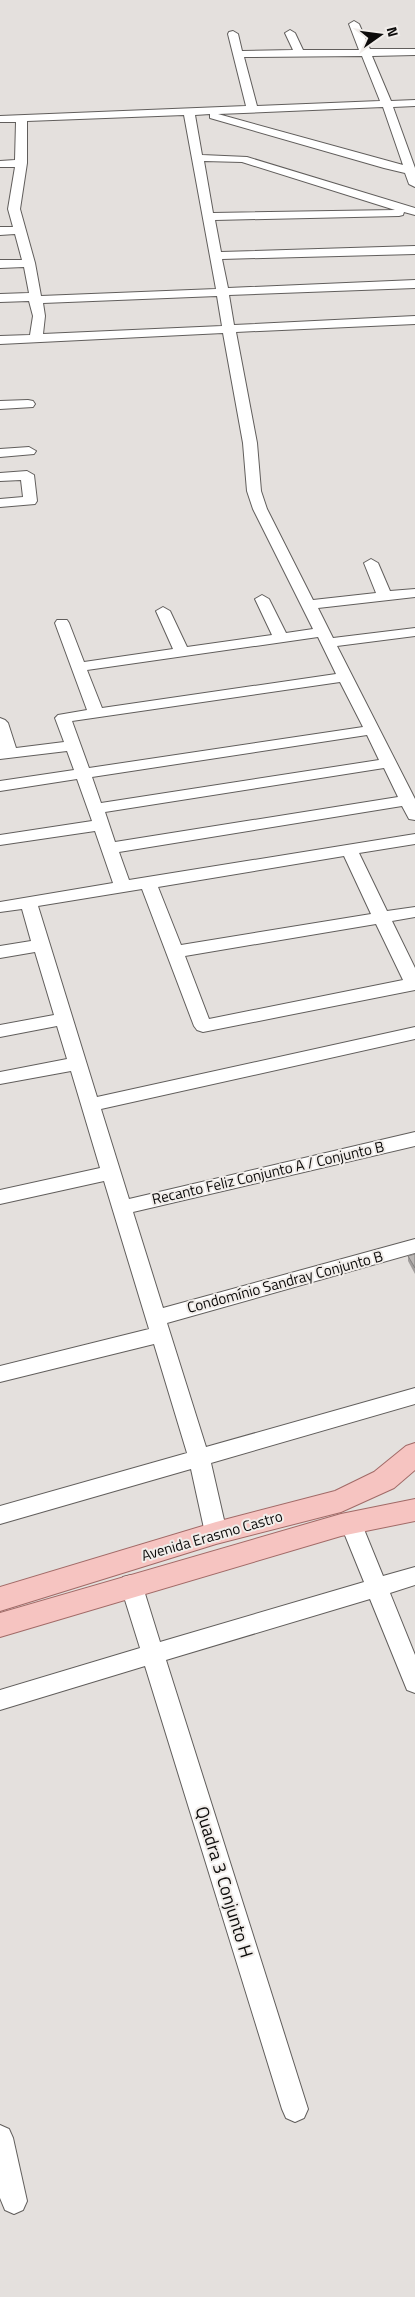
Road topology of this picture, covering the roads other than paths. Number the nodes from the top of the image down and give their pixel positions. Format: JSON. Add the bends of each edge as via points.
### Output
{"nodes":[{"id":1,"x":354,"y":24,"type":"dead end"},
{"id":2,"x":290,"y":33,"type":"dead end"},
{"id":3,"x":234,"y":34,"type":"dead end"},
{"id":4,"x":415,"y":52,"type":"edge"},
{"id":5,"x":238,"y":54,"type":"junction"},
{"id":6,"x":300,"y":54,"type":"junction"},
{"id":7,"x":366,"y":54,"type":"junction"},
{"id":8,"x":415,"y":102,"type":"edge"},
{"id":9,"x":387,"y":104,"type":"junction"},
{"id":10,"x":252,"y":109,"type":"junction"},
{"id":11,"x":194,"y":111,"type":"junction"},
{"id":12,"x":22,"y":118,"type":"junction"},
{"id":13,"x":0,"y":119,"type":"edge"},
{"id":14,"x":410,"y":156,"type":"edge"},
{"id":15,"x":197,"y":158,"type":"junction"},
{"id":16,"x":21,"y":163,"type":"junction"},
{"id":17,"x":0,"y":164,"type":"edge"},
{"id":18,"x":410,"y":170,"type":"junction"},
{"id":19,"x":415,"y":184,"type":"edge"},
{"id":20,"x":0,"y":197,"type":"edge"},
{"id":21,"x":16,"y":197,"type":"junction"},
{"id":22,"x":208,"y":217,"type":"junction"},
{"id":23,"x":19,"y":230,"type":"junction"},
{"id":24,"x":0,"y":231,"type":"edge"},
{"id":25,"x":415,"y":250,"type":"edge"},
{"id":26,"x":214,"y":256,"type":"junction"},
{"id":27,"x":28,"y":263,"type":"junction"},
{"id":28,"x":0,"y":264,"type":"edge"},
{"id":29,"x":415,"y":284,"type":"edge"},
{"id":30,"x":221,"y":292,"type":"junction"},
{"id":31,"x":0,"y":298,"type":"edge"},
{"id":32,"x":34,"y":298,"type":"junction"},
{"id":33,"x":415,"y":320,"type":"edge"},
{"id":34,"x":228,"y":329,"type":"junction"},
{"id":35,"x":36,"y":338,"type":"junction"},
{"id":36,"x":0,"y":340,"type":"edge"},
{"id":37,"x":28,"y":404,"type":"dead end"},
{"id":38,"x":0,"y":405,"type":"edge"},
{"id":39,"x":29,"y":452,"type":"dead end"},
{"id":40,"x":0,"y":453,"type":"edge"},
{"id":41,"x":27,"y":475,"type":"joint"},
{"id":42,"x":0,"y":477,"type":"edge"},
{"id":43,"x":0,"y":503,"type":"edge"},
{"id":44,"x":371,"y":563,"type":"dead end"},
{"id":45,"x":415,"y":593,"type":"edge"},
{"id":46,"x":386,"y":596,"type":"junction"},
{"id":47,"x":262,"y":599,"type":"dead end"},
{"id":48,"x":309,"y":605,"type":"junction"},
{"id":49,"x":163,"y":611,"type":"dead end"},
{"id":50,"x":62,"y":623,"type":"dead end"},
{"id":51,"x":325,"y":637,"type":"junction"},
{"id":52,"x":413,"y":637,"type":"edge"},
{"id":53,"x":281,"y":638,"type":"junction"},
{"id":54,"x":182,"y":652,"type":"junction"},
{"id":55,"x":78,"y":667,"type":"junction"},
{"id":56,"x":345,"y":677,"type":"junction"},
{"id":57,"x":96,"y":714,"type":"junction"},
{"id":58,"x":0,"y":723,"type":"edge"},
{"id":59,"x":372,"y":730,"type":"junction"},
{"id":60,"x":73,"y":746,"type":"junction"},
{"id":61,"x":5,"y":754,"type":"edge"},
{"id":62,"x":388,"y":763,"type":"junction"},
{"id":63,"x":83,"y":774,"type":"junction"},
{"id":64,"x":0,"y":786,"type":"edge"},
{"id":65,"x":407,"y":800,"type":"junction"},
{"id":66,"x":415,"y":815,"type":"edge"},
{"id":67,"x":98,"y":817,"type":"junction"},
{"id":68,"x":415,"y":839,"type":"edge"},
{"id":69,"x":0,"y":840,"type":"edge"},
{"id":70,"x":109,"y":848,"type":"junction"},
{"id":71,"x":349,"y":850,"type":"junction"},
{"id":72,"x":148,"y":883,"type":"junction"},
{"id":73,"x":123,"y":887,"type":"junction"},
{"id":74,"x":28,"y":902,"type":"junction"},
{"id":75,"x":0,"y":907,"type":"edge"},
{"id":76,"x":415,"y":912,"type":"edge"},
{"id":77,"x":382,"y":918,"type":"junction"},
{"id":78,"x":41,"y":945,"type":"junction"},
{"id":79,"x":0,"y":952,"type":"edge"},
{"id":80,"x":175,"y":952,"type":"junction"},
{"id":81,"x":414,"y":984,"type":"edge"},
{"id":82,"x":64,"y":1019,"type":"junction"},
{"id":83,"x":0,"y":1031,"type":"edge"},
{"id":84,"x":415,"y":1032,"type":"edge"},
{"id":85,"x":77,"y":1063,"type":"junction"},
{"id":86,"x":0,"y":1078,"type":"edge"},
{"id":87,"x":90,"y":1105,"type":"junction"},
{"id":88,"x":415,"y":1139,"type":"edge"},
{"id":89,"x":111,"y":1172,"type":"junction"},
{"id":90,"x":0,"y":1198,"type":"edge"},
{"id":91,"x":122,"y":1208,"type":"junction"},
{"id":92,"x":415,"y":1246,"type":"edge"},
{"id":93,"x":158,"y":1326,"type":"junction"},
{"id":94,"x":0,"y":1374,"type":"edge"},
{"id":95,"x":415,"y":1396,"type":"edge"},
{"id":96,"x":415,"y":1454,"type":"edge"},
{"id":97,"x":199,"y":1458,"type":"junction"},
{"id":98,"x":415,"y":1510,"type":"edge"},
{"id":99,"x":0,"y":1515,"type":"edge"},
{"id":100,"x":351,"y":1523,"type":"junction"},
{"id":101,"x":216,"y":1533,"type":"junction"},
{"id":102,"x":415,"y":1576,"type":"edge"},
{"id":103,"x":131,"y":1584,"type":"junction"},
{"id":104,"x":376,"y":1587,"type":"junction"},
{"id":105,"x":0,"y":1599,"type":"edge"},
{"id":106,"x":0,"y":1625,"type":"edge"},
{"id":107,"x":153,"y":1654,"type":"junction"},
{"id":108,"x":415,"y":1683,"type":"edge"},
{"id":109,"x":0,"y":1700,"type":"edge"},
{"id":110,"x":295,"y":2109,"type":"dead end"},
{"id":111,"x":0,"y":2138,"type":"edge"},
{"id":112,"x":14,"y":2200,"type":"dead end"}],
"edges":[{"from":1,"to":7,"type":"street"},
{"from":2,"to":6,"type":"street"},
{"from":3,"to":5,"type":"street"},
{"from":4,"to":7,"type":"street"},
{"from":5,"to":6,"type":"street"},
{"from":5,"to":10,"type":"street"},
{"from":6,"to":7,"type":"street"},
{"from":7,"to":9,"type":"street"},
{"from":8,"to":9,"type":"street"},
{"from":9,"to":10,"type":"street"},
{"from":9,"to":14,"type":"street"},
{"from":10,"to":11,"type":"street"},
{"from":11,"to":12,"type":"street"},
{"from":11,"to":15,"type":"street"},
{"from":11,"to":18,"type":"street"},
{"from":12,"to":13,"type":"street"},
{"from":12,"to":16,"type":"street"},
{"from":14,"to":18,"type":"street"},
{"from":15,"to":22,"type":"street"},
{"from":15,"to":22,"type":"street","via":[[243,159],[415,212]]},
{"from":16,"to":17,"type":"street"},
{"from":16,"to":21,"type":"street"},
{"from":18,"to":19,"type":"street"},
{"from":20,"to":21,"type":"street"},
{"from":21,"to":23,"type":"street"},
{"from":22,"to":26,"type":"street"},
{"from":23,"to":24,"type":"street"},
{"from":23,"to":27,"type":"street"},
{"from":25,"to":26,"type":"street"},
{"from":26,"to":30,"type":"street"},
{"from":27,"to":28,"type":"street"},
{"from":27,"to":32,"type":"street"},
{"from":29,"to":30,"type":"street"},
{"from":30,"to":32,"type":"street"},
{"from":30,"to":34,"type":"street"},
{"from":31,"to":32,"type":"street"},
{"from":32,"to":35,"type":"street","via":[[39,316]]},
{"from":33,"to":34,"type":"street"},
{"from":34,"to":35,"type":"street"},
{"from":34,"to":48,"type":"street","via":[[250,443],[254,491]]},
{"from":35,"to":36,"type":"street"},
{"from":37,"to":38,"type":"street"},
{"from":39,"to":40,"type":"street"},
{"from":41,"to":42,"type":"street"},
{"from":41,"to":43,"type":"street","via":[[30,501]]},
{"from":44,"to":46,"type":"street"},
{"from":45,"to":46,"type":"street"},
{"from":46,"to":48,"type":"street"},
{"from":47,"to":53,"type":"street"},
{"from":48,"to":51,"type":"street"},
{"from":49,"to":54,"type":"street"},
{"from":50,"to":55,"type":"street"},
{"from":51,"to":52,"type":"street"},
{"from":51,"to":53,"type":"street"},
{"from":51,"to":56,"type":"street"},
{"from":53,"to":54,"type":"street"},
{"from":54,"to":55,"type":"street"},
{"from":55,"to":57,"type":"street"},
{"from":56,"to":57,"type":"street"},
{"from":56,"to":59,"type":"street"},
{"from":57,"to":60,"type":"street","via":[[63,718]]},
{"from":58,"to":61,"type":"street"},
{"from":59,"to":62,"type":"street"},
{"from":59,"to":63,"type":"street"},
{"from":60,"to":61,"type":"street"},
{"from":60,"to":63,"type":"street"},
{"from":62,"to":65,"type":"street"},
{"from":62,"to":67,"type":"street"},
{"from":63,"to":64,"type":"street"},
{"from":63,"to":67,"type":"street"},
{"from":65,"to":66,"type":"street"},
{"from":65,"to":70,"type":"street"},
{"from":67,"to":69,"type":"street"},
{"from":67,"to":70,"type":"street"},
{"from":68,"to":71,"type":"street"},
{"from":70,"to":73,"type":"street"},
{"from":71,"to":72,"type":"street"},
{"from":71,"to":77,"type":"street"},
{"from":72,"to":73,"type":"street"},
{"from":72,"to":80,"type":"street"},
{"from":73,"to":74,"type":"street"},
{"from":74,"to":75,"type":"street"},
{"from":74,"to":78,"type":"street"},
{"from":76,"to":77,"type":"street"},
{"from":77,"to":80,"type":"street"},
{"from":77,"to":81,"type":"street"},
{"from":78,"to":79,"type":"street"},
{"from":78,"to":82,"type":"street"},
{"from":80,"to":81,"type":"street","via":[[203,1026]]},
{"from":82,"to":83,"type":"street"},
{"from":82,"to":85,"type":"street"},
{"from":84,"to":87,"type":"street"},
{"from":85,"to":86,"type":"street"},
{"from":85,"to":87,"type":"street"},
{"from":87,"to":89,"type":"street"},
{"from":88,"to":91,"type":"street","name":"Recanto Feliz Conjunto A / Conjunto B"},
{"from":89,"to":90,"type":"street"},
{"from":89,"to":91,"type":"street"},
{"from":91,"to":93,"type":"street"},
{"from":92,"to":93,"type":"street","name":"Condomínio Sandray Conjunto B"},
{"from":93,"to":94,"type":"street"},
{"from":93,"to":97,"type":"street"},
{"from":95,"to":97,"type":"street"},
{"from":96,"to":101,"type":"main road","name":"Avenida Erasmo Castro","via":[[384,1480],[340,1501]]},
{"from":97,"to":99,"type":"street"},
{"from":97,"to":101,"type":"street"},
{"from":98,"to":100,"type":"main road","name":"Avenida Erasmo Castro"},
{"from":100,"to":103,"type":"main road","name":"Avenida Erasmo Castro"},
{"from":100,"to":104,"type":"street"},
{"from":101,"to":105,"type":"main road","name":"Avenida Erasmo Castro"},
{"from":102,"to":104,"type":"street"},
{"from":103,"to":106,"type":"main road","name":"Avenida Erasmo Castro"},
{"from":103,"to":107,"type":"street"},
{"from":104,"to":107,"type":"street"},
{"from":104,"to":108,"type":"street"},
{"from":107,"to":109,"type":"street"},
{"from":107,"to":110,"type":"street","name":"Quadra 3 Conjunto H"},
{"from":111,"to":112,"type":"street"}]}
